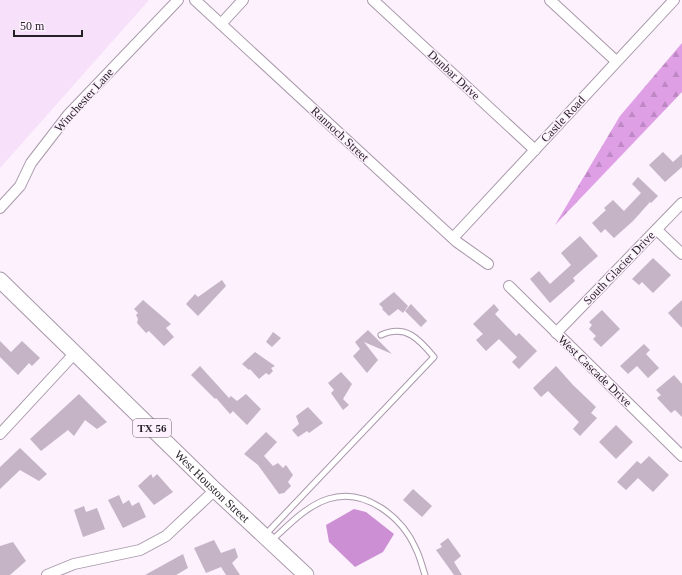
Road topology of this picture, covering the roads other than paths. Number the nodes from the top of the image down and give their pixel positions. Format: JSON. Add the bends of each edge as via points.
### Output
{"nodes":[{"id":1,"x":178,"y":0,"type":"edge"},
{"id":2,"x":195,"y":0,"type":"edge"},
{"id":3,"x":243,"y":0,"type":"edge"},
{"id":4,"x":373,"y":0,"type":"edge"},
{"id":5,"x":550,"y":0,"type":"edge"},
{"id":6,"x":674,"y":0,"type":"edge"},
{"id":7,"x":221,"y":24,"type":"junction"},
{"id":8,"x":616,"y":61,"type":"junction"},
{"id":9,"x":535,"y":150,"type":"junction"},
{"id":10,"x":682,"y":203,"type":"edge"},
{"id":11,"x":0,"y":208,"type":"edge"},
{"id":12,"x":657,"y":230,"type":"junction"},
{"id":13,"x":453,"y":238,"type":"junction"},
{"id":14,"x":682,"y":254,"type":"edge"},
{"id":15,"x":488,"y":264,"type":"dead end"},
{"id":16,"x":0,"y":280,"type":"edge"},
{"id":17,"x":508,"y":286,"type":"dead end"},
{"id":18,"x":556,"y":333,"type":"junction"},
{"id":19,"x":381,"y":335,"type":"dead end"},
{"id":20,"x":76,"y":353,"type":"junction"},
{"id":21,"x":0,"y":434,"type":"edge"},
{"id":22,"x":682,"y":456,"type":"edge"},
{"id":23,"x":215,"y":490,"type":"junction"},
{"id":24,"x":267,"y":539,"type":"junction"},
{"id":25,"x":47,"y":575,"type":"edge"},
{"id":26,"x":306,"y":575,"type":"edge"},
{"id":27,"x":425,"y":575,"type":"edge"}],
"edges":[{"from":1,"to":11,"type":"street","name":"Winchester Lane","via":[[68,115],[31,163],[20,186]]},
{"from":2,"to":7,"type":"street","name":"Rannoch Street"},
{"from":3,"to":7,"type":"street"},
{"from":4,"to":9,"type":"street","name":"Dunbar Drive"},
{"from":5,"to":8,"type":"street"},
{"from":6,"to":8,"type":"street","name":"Castle Road"},
{"from":7,"to":13,"type":"street","name":"Rannoch Street"},
{"from":8,"to":9,"type":"street","name":"Castle Road"},
{"from":9,"to":13,"type":"street","name":"Castle Road"},
{"from":10,"to":12,"type":"street","name":"South Glacier Drive"},
{"from":12,"to":14,"type":"street"},
{"from":12,"to":18,"type":"street","name":"South Glacier Drive"},
{"from":13,"to":15,"type":"street","name":"Rannoch Street"},
{"from":16,"to":20,"type":"main road","name":"West Houston Street","number":"TX 56"},
{"from":17,"to":18,"type":"street","name":"West Cascade Drive"},
{"from":18,"to":22,"type":"street","name":"West Cascade Drive"},
{"from":19,"to":24,"type":"lane","via":[[390,330],[412,335],[434,357]]},
{"from":20,"to":21,"type":"street"},
{"from":20,"to":23,"type":"main road","name":"West Houston Street","number":"TX 56"},
{"from":23,"to":24,"type":"main road","name":"West Houston Street","number":"TX 56"},
{"from":23,"to":25,"type":"street","via":[[166,536],[140,550],[74,564]]},
{"from":24,"to":26,"type":"main road","name":"West Houston Street","number":"TX 56"},
{"from":24,"to":27,"type":"lane","via":[[313,506],[328,499],[346,496],[366,500],[386,509],[406,532],[416,549]]}]}
